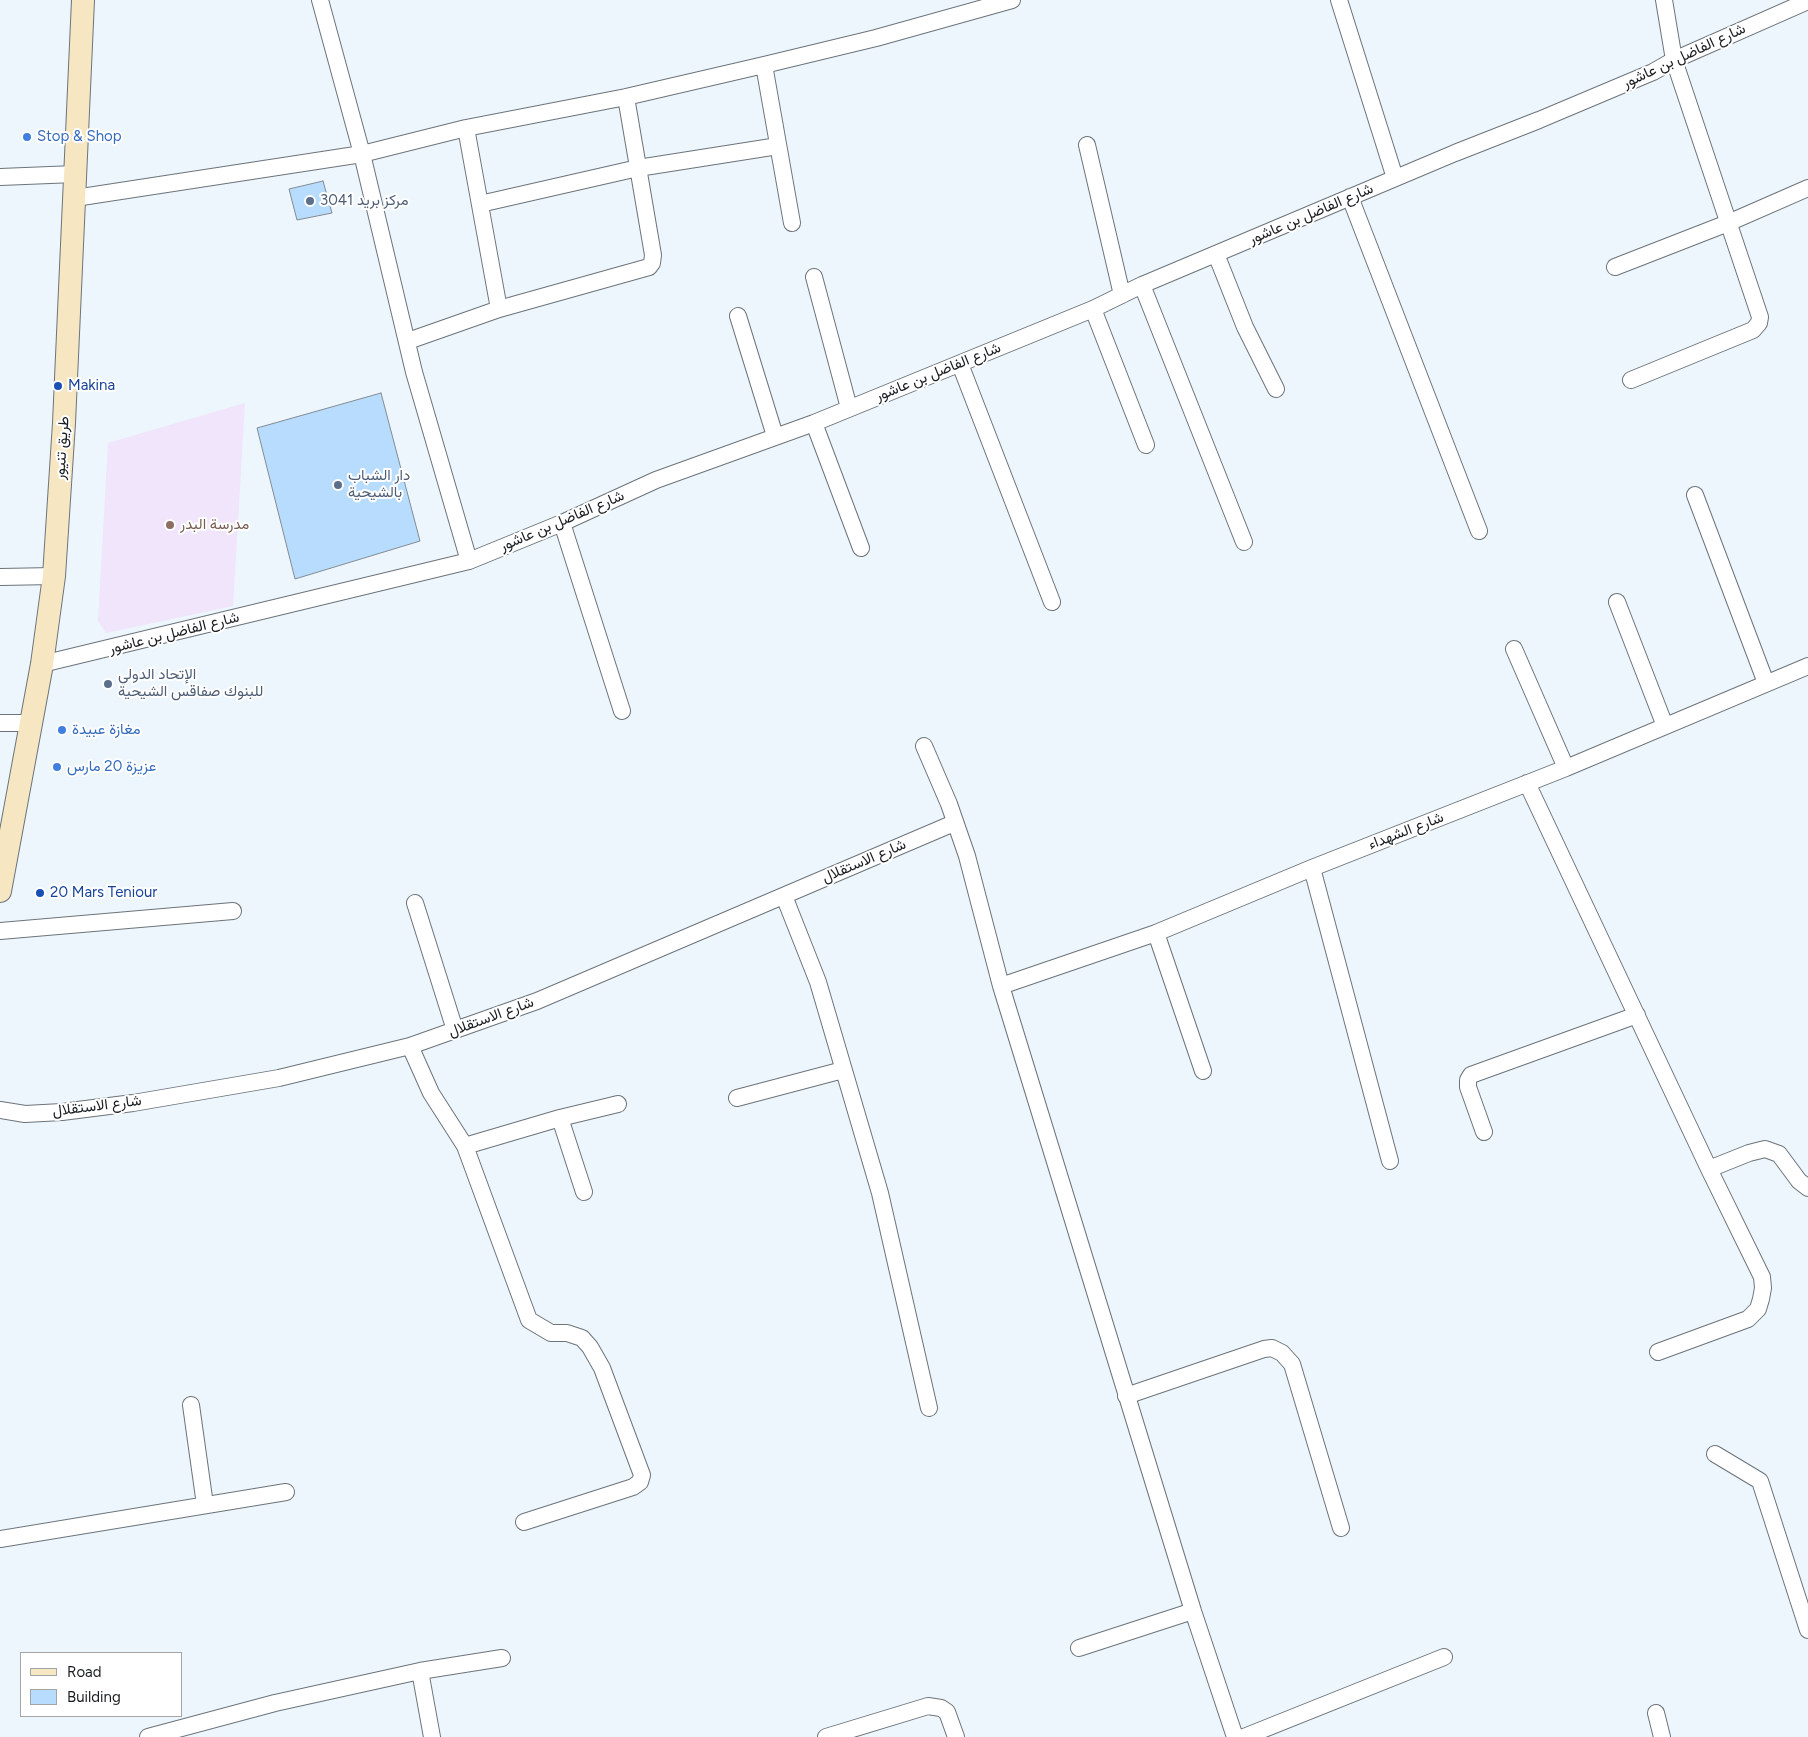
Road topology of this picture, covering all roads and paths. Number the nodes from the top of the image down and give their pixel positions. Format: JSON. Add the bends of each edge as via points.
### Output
{"nodes":[{"id":1,"x":83,"y":0,"type":"edge"},
{"id":2,"x":320,"y":0,"type":"edge"},
{"id":3,"x":1012,"y":0,"type":"edge"},
{"id":4,"x":1339,"y":0,"type":"edge"},
{"id":5,"x":1664,"y":0,"type":"edge"},
{"id":6,"x":1808,"y":1,"type":"edge"},
{"id":7,"x":1674,"y":60,"type":"junction"},
{"id":8,"x":764,"y":66,"type":"junction"},
{"id":9,"x":626,"y":97,"type":"junction"},
{"id":10,"x":466,"y":128,"type":"junction"},
{"id":11,"x":1087,"y":145,"type":"dead end"},
{"id":12,"x":778,"y":146,"type":"junction"},
{"id":13,"x":362,"y":154,"type":"junction"},
{"id":14,"x":638,"y":168,"type":"junction"},
{"id":15,"x":75,"y":174,"type":"junction"},
{"id":16,"x":0,"y":177,"type":"edge"},
{"id":17,"x":1394,"y":178,"type":"junction"},
{"id":18,"x":1808,"y":188,"type":"edge"},
{"id":19,"x":1350,"y":197,"type":"junction"},
{"id":20,"x":74,"y":198,"type":"junction"},
{"id":21,"x":480,"y":204,"type":"junction"},
{"id":22,"x":792,"y":223,"type":"dead end"},
{"id":23,"x":1728,"y":223,"type":"junction"},
{"id":24,"x":1216,"y":254,"type":"junction"},
{"id":25,"x":1615,"y":267,"type":"dead end"},
{"id":26,"x":814,"y":277,"type":"dead end"},
{"id":27,"x":1142,"y":285,"type":"junction"},
{"id":28,"x":1122,"y":295,"type":"junction"},
{"id":29,"x":499,"y":309,"type":"junction"},
{"id":30,"x":1093,"y":309,"type":"junction"},
{"id":31,"x":738,"y":316,"type":"dead end"},
{"id":32,"x":408,"y":341,"type":"junction"},
{"id":33,"x":960,"y":364,"type":"junction"},
{"id":34,"x":1631,"y":380,"type":"dead end"},
{"id":35,"x":1276,"y":389,"type":"dead end"},
{"id":36,"x":848,"y":408,"type":"junction"},
{"id":37,"x":814,"y":423,"type":"junction"},
{"id":38,"x":775,"y":436,"type":"junction"},
{"id":39,"x":1146,"y":445,"type":"dead end"},
{"id":40,"x":1695,"y":495,"type":"dead end"},
{"id":41,"x":562,"y":523,"type":"junction"},
{"id":42,"x":1479,"y":531,"type":"dead end"},
{"id":43,"x":1244,"y":542,"type":"dead end"},
{"id":44,"x":861,"y":548,"type":"dead end"},
{"id":45,"x":469,"y":561,"type":"junction"},
{"id":46,"x":54,"y":576,"type":"junction"},
{"id":47,"x":0,"y":577,"type":"edge"},
{"id":48,"x":1052,"y":602,"type":"dead end"},
{"id":49,"x":1617,"y":602,"type":"dead end"},
{"id":50,"x":1514,"y":649,"type":"dead end"},
{"id":51,"x":42,"y":664,"type":"junction"},
{"id":52,"x":1808,"y":666,"type":"edge"},
{"id":53,"x":1766,"y":683,"type":"junction"},
{"id":54,"x":622,"y":711,"type":"dead end"},
{"id":55,"x":0,"y":723,"type":"edge"},
{"id":56,"x":32,"y":723,"type":"junction"},
{"id":57,"x":1665,"y":726,"type":"junction"},
{"id":58,"x":924,"y":746,"type":"dead end"},
{"id":59,"x":1566,"y":768,"type":"junction"},
{"id":60,"x":1527,"y":783,"type":"junction"},
{"id":61,"x":954,"y":822,"type":"junction"},
{"id":62,"x":1312,"y":868,"type":"junction"},
{"id":63,"x":0,"y":891,"type":"edge"},
{"id":64,"x":784,"y":896,"type":"junction"},
{"id":65,"x":415,"y":902,"type":"dead end"},
{"id":66,"x":233,"y":911,"type":"dead end"},
{"id":67,"x":0,"y":931,"type":"edge"},
{"id":68,"x":1156,"y":933,"type":"junction"},
{"id":69,"x":1001,"y":986,"type":"junction"},
{"id":70,"x":1637,"y":1016,"type":"junction"},
{"id":71,"x":454,"y":1030,"type":"junction"},
{"id":72,"x":410,"y":1046,"type":"junction"},
{"id":73,"x":843,"y":1070,"type":"junction"},
{"id":74,"x":1203,"y":1071,"type":"dead end"},
{"id":75,"x":737,"y":1098,"type":"dead end"},
{"id":76,"x":618,"y":1104,"type":"dead end"},
{"id":77,"x":0,"y":1110,"type":"edge"},
{"id":78,"x":560,"y":1118,"type":"junction"},
{"id":79,"x":1484,"y":1132,"type":"dead end"},
{"id":80,"x":465,"y":1146,"type":"junction"},
{"id":81,"x":1390,"y":1161,"type":"dead end"},
{"id":82,"x":1709,"y":1170,"type":"junction"},
{"id":83,"x":1808,"y":1188,"type":"edge"},
{"id":84,"x":584,"y":1192,"type":"dead end"},
{"id":85,"x":1658,"y":1352,"type":"dead end"},
{"id":86,"x":1126,"y":1396,"type":"junction"},
{"id":87,"x":191,"y":1405,"type":"dead end"},
{"id":88,"x":929,"y":1408,"type":"dead end"},
{"id":89,"x":1715,"y":1454,"type":"dead end"},
{"id":90,"x":286,"y":1492,"type":"dead end"},
{"id":91,"x":205,"y":1505,"type":"junction"},
{"id":92,"x":524,"y":1522,"type":"dead end"},
{"id":93,"x":1341,"y":1528,"type":"dead end"},
{"id":94,"x":0,"y":1539,"type":"edge"},
{"id":95,"x":1193,"y":1612,"type":"junction"},
{"id":96,"x":1808,"y":1630,"type":"edge"},
{"id":97,"x":1079,"y":1648,"type":"dead end"},
{"id":98,"x":1444,"y":1657,"type":"dead end"},
{"id":99,"x":502,"y":1658,"type":"dead end"},
{"id":100,"x":420,"y":1671,"type":"junction"},
{"id":101,"x":1656,"y":1713,"type":"dead end"},
{"id":102,"x":148,"y":1737,"type":"edge"},
{"id":103,"x":432,"y":1737,"type":"edge"},
{"id":104,"x":826,"y":1737,"type":"edge"},
{"id":105,"x":956,"y":1737,"type":"edge"},
{"id":106,"x":1235,"y":1737,"type":"edge"},
{"id":107,"x":1244,"y":1737,"type":"edge"},
{"id":108,"x":1662,"y":1737,"type":"edge"}],
"edges":[{"from":1,"to":15,"type":"main road","name":"طريق تنيور"},
{"from":2,"to":13,"type":"street"},
{"from":3,"to":8,"type":"street"},
{"from":4,"to":17,"type":"street"},
{"from":5,"to":7,"type":"street"},
{"from":6,"to":7,"type":"street","name":"شارع الفاضل بن عاشور"},
{"from":7,"to":17,"type":"street","name":"شارع الفاضل بن عاشور","via":[[1652,72]]},
{"from":7,"to":23,"type":"street"},
{"from":8,"to":9,"type":"street"},
{"from":8,"to":12,"type":"street"},
{"from":9,"to":10,"type":"street"},
{"from":9,"to":14,"type":"street"},
{"from":10,"to":13,"type":"street"},
{"from":10,"to":21,"type":"street"},
{"from":11,"to":28,"type":"street"},
{"from":12,"to":14,"type":"street"},
{"from":12,"to":22,"type":"street"},
{"from":13,"to":20,"type":"street"},
{"from":13,"to":32,"type":"street"},
{"from":14,"to":21,"type":"street"},
{"from":14,"to":29,"type":"street","via":[[653,255],[649,267]]},
{"from":15,"to":16,"type":"street"},
{"from":15,"to":20,"type":"main road","name":"طريق تنيور"},
{"from":17,"to":19,"type":"street","name":"شارع الفاضل بن عاشور"},
{"from":18,"to":23,"type":"street"},
{"from":19,"to":24,"type":"street","name":"شارع الفاضل بن عاشور"},
{"from":19,"to":42,"type":"street"},
{"from":20,"to":46,"type":"main road","name":"طريق تنيور"},
{"from":21,"to":29,"type":"street"},
{"from":23,"to":25,"type":"street"},
{"from":23,"to":34,"type":"street","via":[[1759,323],[1753,330]]},
{"from":24,"to":27,"type":"street","name":"شارع الفاضل بن عاشور"},
{"from":24,"to":35,"type":"street","via":[[1245,327]]},
{"from":26,"to":36,"type":"street"},
{"from":27,"to":28,"type":"street","name":"شارع الفاضل بن عاشور"},
{"from":27,"to":43,"type":"street"},
{"from":28,"to":30,"type":"street","name":"شارع الفاضل بن عاشور"},
{"from":29,"to":32,"type":"street"},
{"from":30,"to":33,"type":"street","name":"شارع الفاضل بن عاشور"},
{"from":30,"to":39,"type":"street"},
{"from":31,"to":38,"type":"street"},
{"from":32,"to":45,"type":"street","via":[[414,372]]},
{"from":33,"to":36,"type":"street","name":"شارع الفاضل بن عاشور"},
{"from":33,"to":48,"type":"street"},
{"from":36,"to":37,"type":"street","name":"شارع الفاضل بن عاشور"},
{"from":37,"to":38,"type":"street","name":"شارع الفاضل بن عاشور"},
{"from":37,"to":44,"type":"street"},
{"from":38,"to":41,"type":"street","name":"شارع الفاضل بن عاشور","via":[[656,480]]},
{"from":40,"to":53,"type":"street"},
{"from":41,"to":45,"type":"street","name":"شارع الفاضل بن عاشور"},
{"from":41,"to":54,"type":"street"},
{"from":45,"to":51,"type":"street","name":"شارع الفاضل بن عاشور"},
{"from":46,"to":47,"type":"street"},
{"from":46,"to":51,"type":"main road","name":"طريق تنيور"},
{"from":49,"to":57,"type":"street"},
{"from":50,"to":59,"type":"street"},
{"from":51,"to":56,"type":"main road","name":"طريق تنيور"},
{"from":52,"to":53,"type":"street","name":"شارع الشهداء"},
{"from":53,"to":57,"type":"street","name":"شارع الشهداء"},
{"from":55,"to":56,"type":"street"},
{"from":56,"to":63,"type":"main road","name":"طريق تنيور"},
{"from":57,"to":59,"type":"street","name":"شارع الشهداء"},
{"from":58,"to":61,"type":"street"},
{"from":59,"to":60,"type":"street","name":"شارع الشهداء"},
{"from":60,"to":62,"type":"street","name":"شارع الشهداء"},
{"from":60,"to":70,"type":"street"},
{"from":61,"to":64,"type":"street","name":"شارع الاستقلال"},
{"from":61,"to":69,"type":"street"},
{"from":62,"to":68,"type":"street","name":"شارع الشهداء"},
{"from":62,"to":81,"type":"street"},
{"from":64,"to":71,"type":"street","name":"شارع الاستقلال","via":[[538,1001]]},
{"from":64,"to":73,"type":"street","via":[[818,982]]},
{"from":65,"to":71,"type":"street"},
{"from":66,"to":67,"type":"street"},
{"from":68,"to":69,"type":"street","name":"شارع الشهداء"},
{"from":68,"to":74,"type":"street"},
{"from":69,"to":86,"type":"street"},
{"from":70,"to":79,"type":"street","via":[[1470,1075],[1468,1086]]},
{"from":70,"to":82,"type":"street"},
{"from":71,"to":72,"type":"street","name":"شارع الاستقلال"},
{"from":72,"to":77,"type":"street","name":"شارع الاستقلال","via":[[279,1078],[134,1102],[62,1112],[25,1114]]},
{"from":72,"to":80,"type":"street","via":[[431,1093]]},
{"from":73,"to":75,"type":"street"},
{"from":73,"to":88,"type":"street","via":[[880,1193]]},
{"from":76,"to":78,"type":"street"},
{"from":78,"to":80,"type":"street"},
{"from":78,"to":84,"type":"street"},
{"from":80,"to":92,"type":"street","via":[[529,1320],[551,1333],[567,1333],[582,1338],[590,1347],[602,1368],[642,1475],[633,1488]]},
{"from":82,"to":83,"type":"street","via":[[1766,1149],[1779,1154]]},
{"from":82,"to":85,"type":"street","via":[[1762,1277],[1761,1299],[1758,1309],[1748,1320]]},
{"from":86,"to":93,"type":"street","via":[[1264,1349],[1282,1352],[1292,1364]]},
{"from":86,"to":95,"type":"street"},
{"from":87,"to":91,"type":"street"},
{"from":89,"to":96,"type":"street","via":[[1760,1481]]},
{"from":90,"to":91,"type":"street"},
{"from":91,"to":94,"type":"street"},
{"from":95,"to":97,"type":"street"},
{"from":95,"to":106,"type":"street"},
{"from":98,"to":107,"type":"street"},
{"from":99,"to":100,"type":"street"},
{"from":100,"to":102,"type":"street","via":[[274,1703]]},
{"from":100,"to":103,"type":"street"},
{"from":101,"to":108,"type":"street"},
{"from":104,"to":105,"type":"street","via":[[928,1706],[947,1712]]}]}
